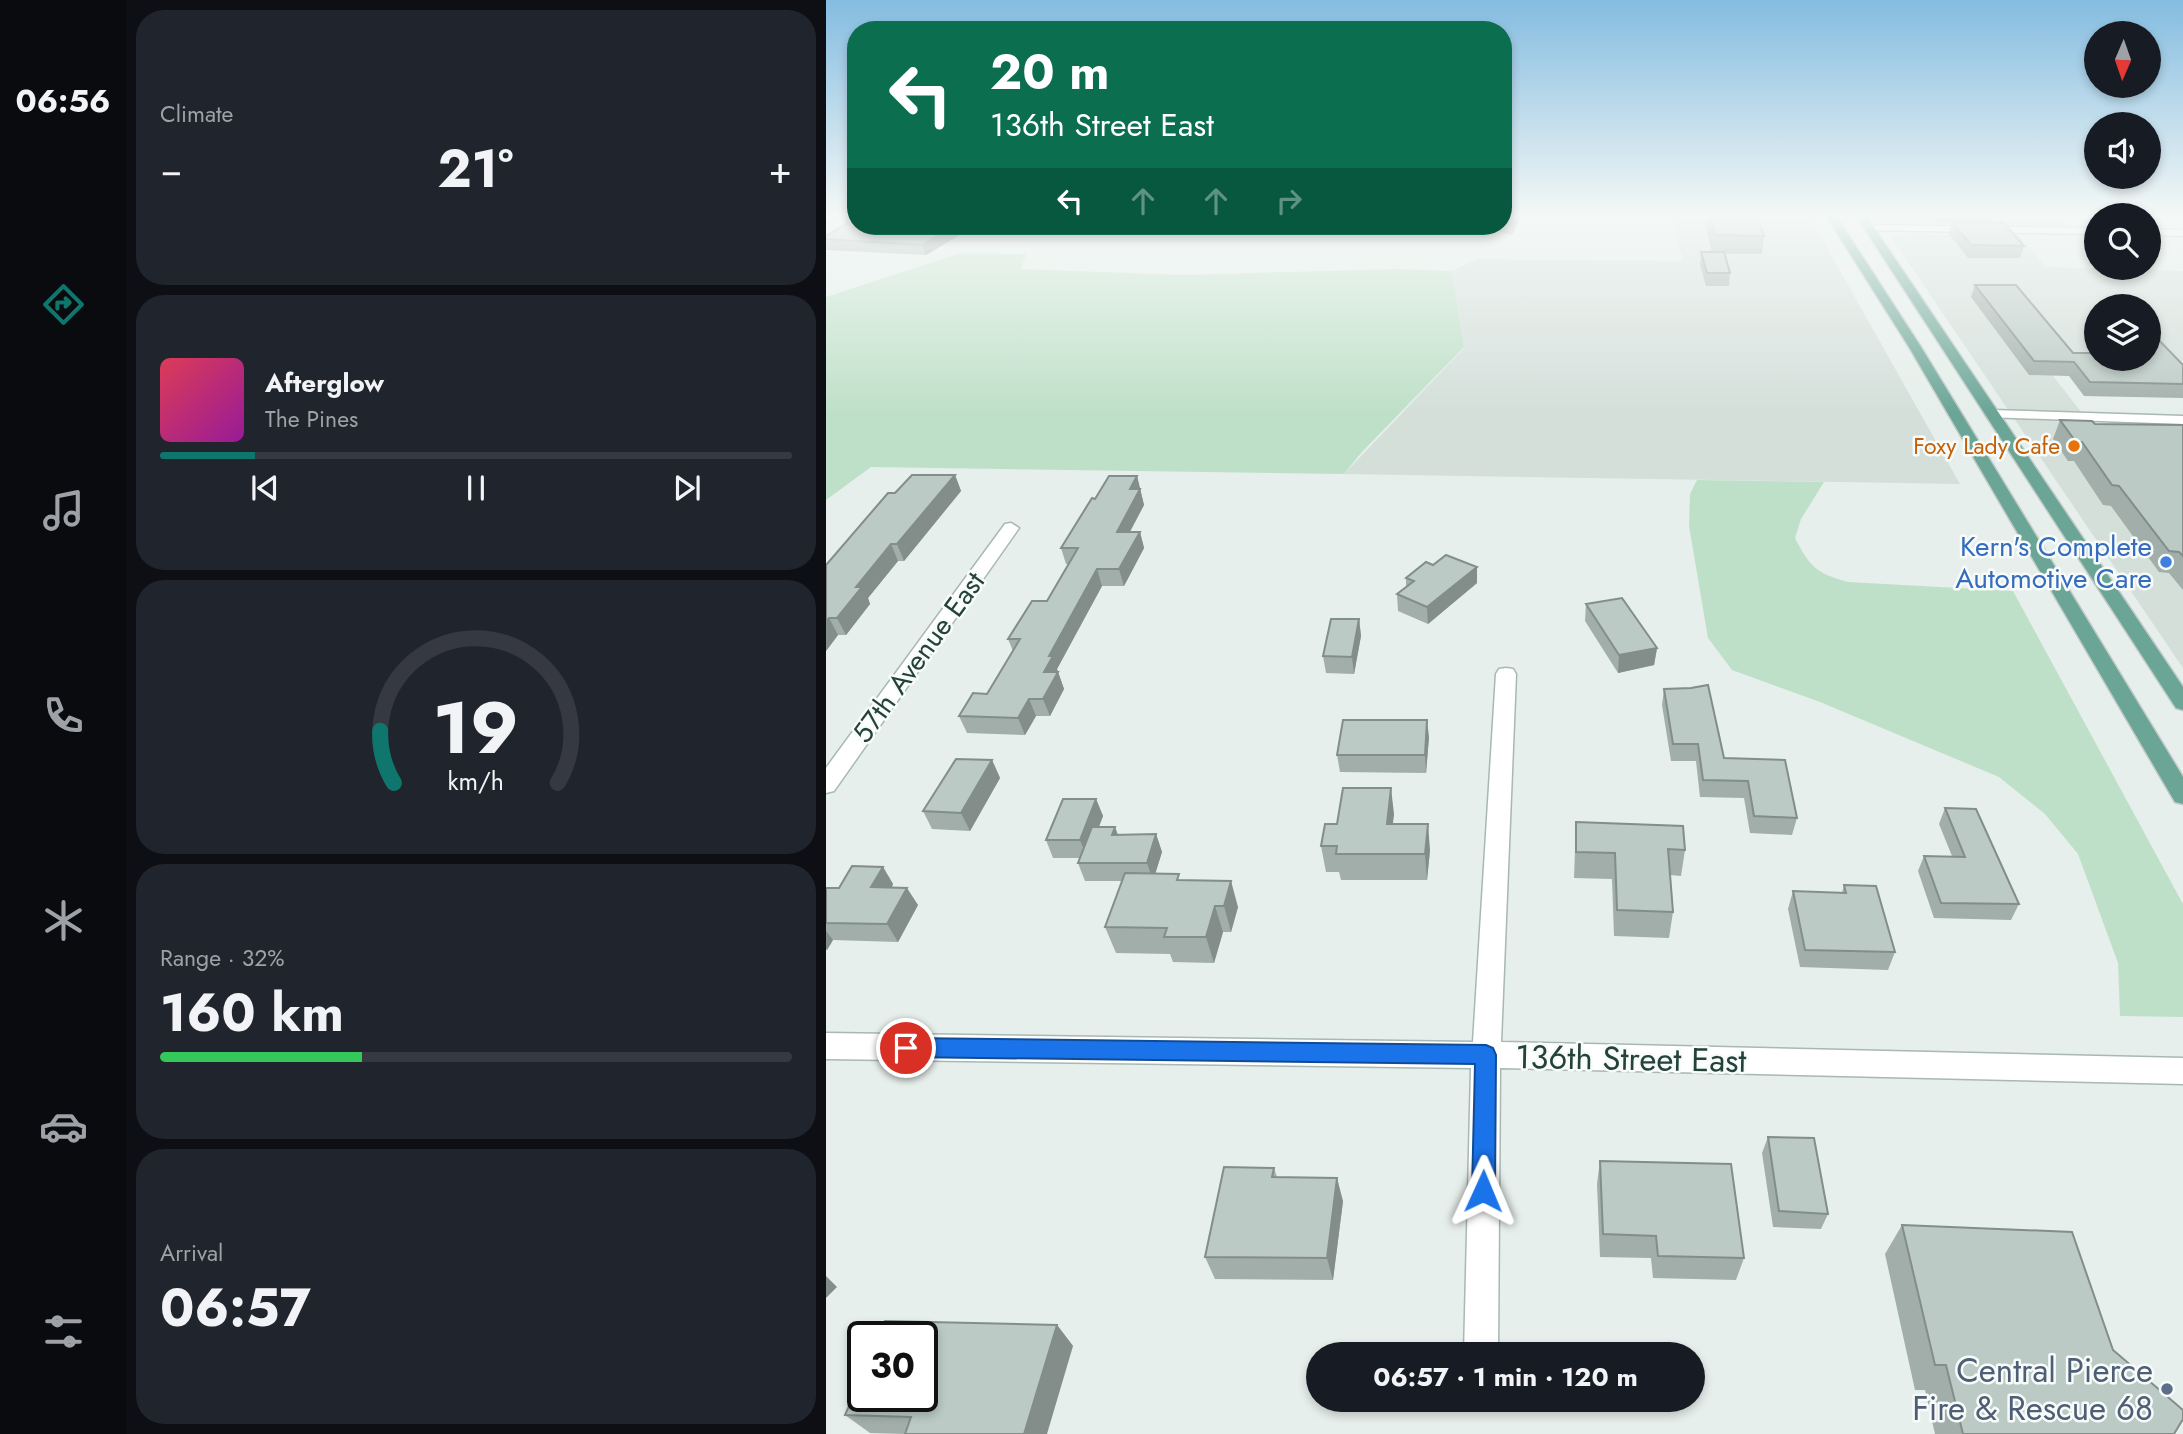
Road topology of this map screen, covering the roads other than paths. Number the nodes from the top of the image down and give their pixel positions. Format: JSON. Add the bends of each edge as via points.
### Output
{"nodes":[{"id":1,"x":1873,"y":281,"type":"edge"},
{"id":2,"x":1904,"y":281,"type":"edge"},
{"id":3,"x":1915,"y":347,"type":"junction"},
{"id":4,"x":1992,"y":414,"type":"junction"},
{"id":5,"x":2183,"y":419,"type":"edge"},
{"id":6,"x":1011,"y":528,"type":"dead end"},
{"id":7,"x":1506,"y":674,"type":"dead end"},
{"id":8,"x":2183,"y":703,"type":"edge"},
{"id":9,"x":826,"y":785,"type":"edge"},
{"id":10,"x":2183,"y":796,"type":"edge"},
{"id":11,"x":826,"y":1046,"type":"edge"},
{"id":12,"x":1486,"y":1055,"type":"junction"},
{"id":13,"x":2183,"y":1071,"type":"edge"},
{"id":14,"x":1481,"y":1342,"type":"edge"}],
"edges":[{"from":1,"to":3,"type":"main road"},
{"from":2,"to":4,"type":"main road"},
{"from":3,"to":4,"type":"main road","via":[[1970,408]]},
{"from":3,"to":10,"type":"main road"},
{"from":4,"to":5,"type":"street"},
{"from":4,"to":8,"type":"main road"},
{"from":6,"to":9,"type":"street","name":"57th Avenue East"},
{"from":7,"to":12,"type":"street"},
{"from":11,"to":12,"type":"street","name":"136th Street East"},
{"from":12,"to":13,"type":"street","name":"136th Street East"},
{"from":12,"to":14,"type":"street"}]}
